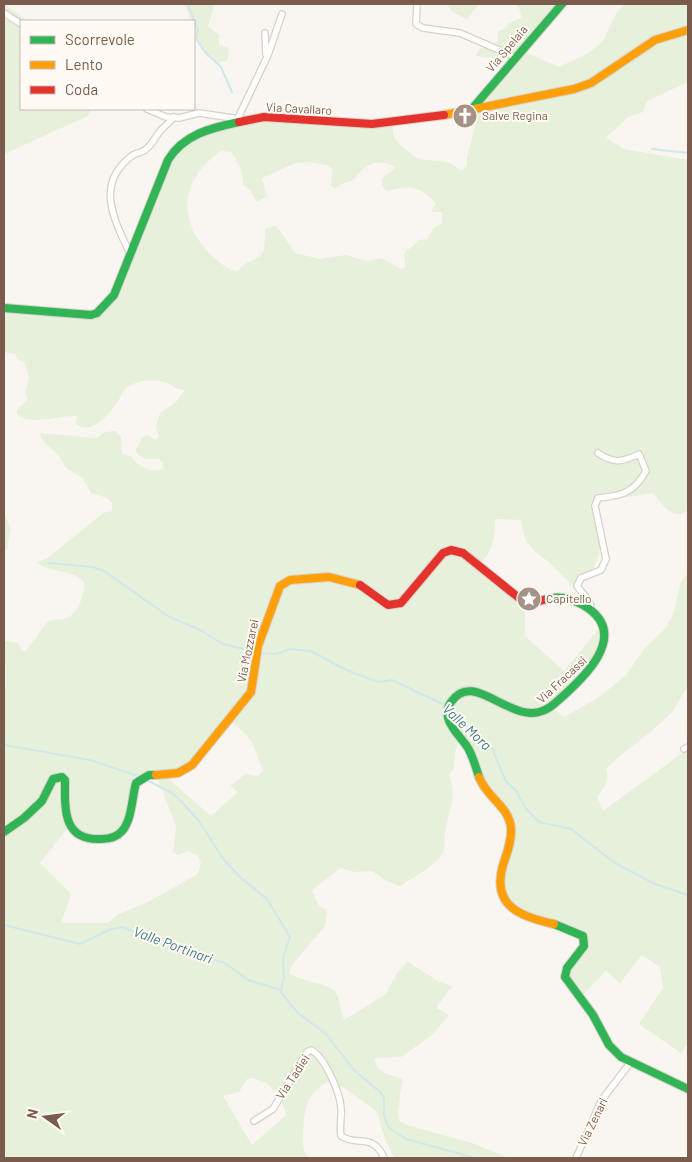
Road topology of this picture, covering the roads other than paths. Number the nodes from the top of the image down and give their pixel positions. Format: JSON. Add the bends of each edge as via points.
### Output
{"nodes":[{"id":1,"x":418,"y":4,"type":"edge"},
{"id":2,"x":562,"y":4,"type":"edge"},
{"id":3,"x":4,"y":13,"type":"edge"},
{"id":4,"x":282,"y":14,"type":"dead end"},
{"id":5,"x":20,"y":23,"type":"edge"},
{"id":6,"x":688,"y":30,"type":"edge"},
{"id":7,"x":265,"y":33,"type":"dead end"},
{"id":8,"x":515,"y":57,"type":"junction"},
{"id":9,"x":265,"y":61,"type":"junction"},
{"id":10,"x":150,"y":110,"type":"edge"},
{"id":11,"x":471,"y":110,"type":"junction"},
{"id":12,"x":174,"y":117,"type":"junction"},
{"id":13,"x":240,"y":119,"type":"junction"},
{"id":14,"x":131,"y":256,"type":"junction"},
{"id":15,"x":4,"y":308,"type":"edge"},
{"id":16,"x":598,"y":452,"type":"dead end"},
{"id":17,"x":591,"y":610,"type":"junction"},
{"id":18,"x":4,"y":832,"type":"edge"},
{"id":19,"x":630,"y":1063,"type":"junction"},
{"id":20,"x":688,"y":1089,"type":"edge"},
{"id":21,"x":254,"y":1121,"type":"dead end"},
{"id":22,"x":384,"y":1158,"type":"edge"},
{"id":23,"x":576,"y":1158,"type":"edge"}],
"edges":[{"from":1,"to":8,"type":"street","via":[[416,24],[423,28],[460,33]]},
{"from":2,"to":8,"type":"street","name":"Via Spelaia"},
{"from":3,"to":5,"type":"street"},
{"from":4,"to":9,"type":"street"},
{"from":6,"to":11,"type":"street","name":"Via Cavallaro","via":[[655,40],[583,87]]},
{"from":7,"to":9,"type":"street"},
{"from":8,"to":11,"type":"street","name":"Via Spelaia"},
{"from":9,"to":13,"type":"street"},
{"from":10,"to":12,"type":"street"},
{"from":11,"to":13,"type":"street","name":"Via Cavallaro","via":[[372,124],[264,117]]},
{"from":12,"to":13,"type":"street","via":[[199,113]]},
{"from":12,"to":14,"type":"street","via":[[145,150],[134,154],[119,168],[111,184],[110,200],[117,226]]},
{"from":13,"to":14,"type":"street","name":"Via Cavallaro","via":[[206,129],[176,147]]},
{"from":14,"to":15,"type":"street","name":"Via Cavallaro","via":[[114,295],[98,313]]},
{"from":16,"to":17,"type":"street","via":[[619,462],[640,454],[646,471],[641,481],[620,496],[598,498],[595,506],[606,559],[601,570],[581,578],[577,586],[592,605]]},
{"from":17,"to":18,"type":"street","name":"Via Mozzarei","via":[[567,598],[552,597],[530,604],[463,553],[451,550],[440,556],[396,605],[384,604],[364,586],[329,577],[290,580],[280,586],[266,620],[258,646],[251,692],[192,765],[178,773],[149,775],[136,783],[123,830],[114,837],[106,838],[88,838],[72,830],[66,820],[65,780],[62,777],[54,778],[43,799]]},
{"from":17,"to":19,"type":"street","name":"Via Fracassi","via":[[604,630],[604,643],[596,665],[550,708],[536,716],[524,715],[489,695],[463,693],[450,703],[448,718],[468,747],[486,792],[508,815],[511,837],[499,882],[503,896],[509,905],[525,915],[582,936],[584,946],[567,968],[565,977],[593,1014],[609,1045]]},
{"from":19,"to":20,"type":"street"},
{"from":19,"to":23,"type":"street","name":"Via Zenari","via":[[602,1101]]},
{"from":21,"to":22,"type":"street","name":"Via Tadiei","via":[[272,1109],[307,1052],[312,1050],[327,1068],[339,1098],[341,1136],[371,1142]]}]}
